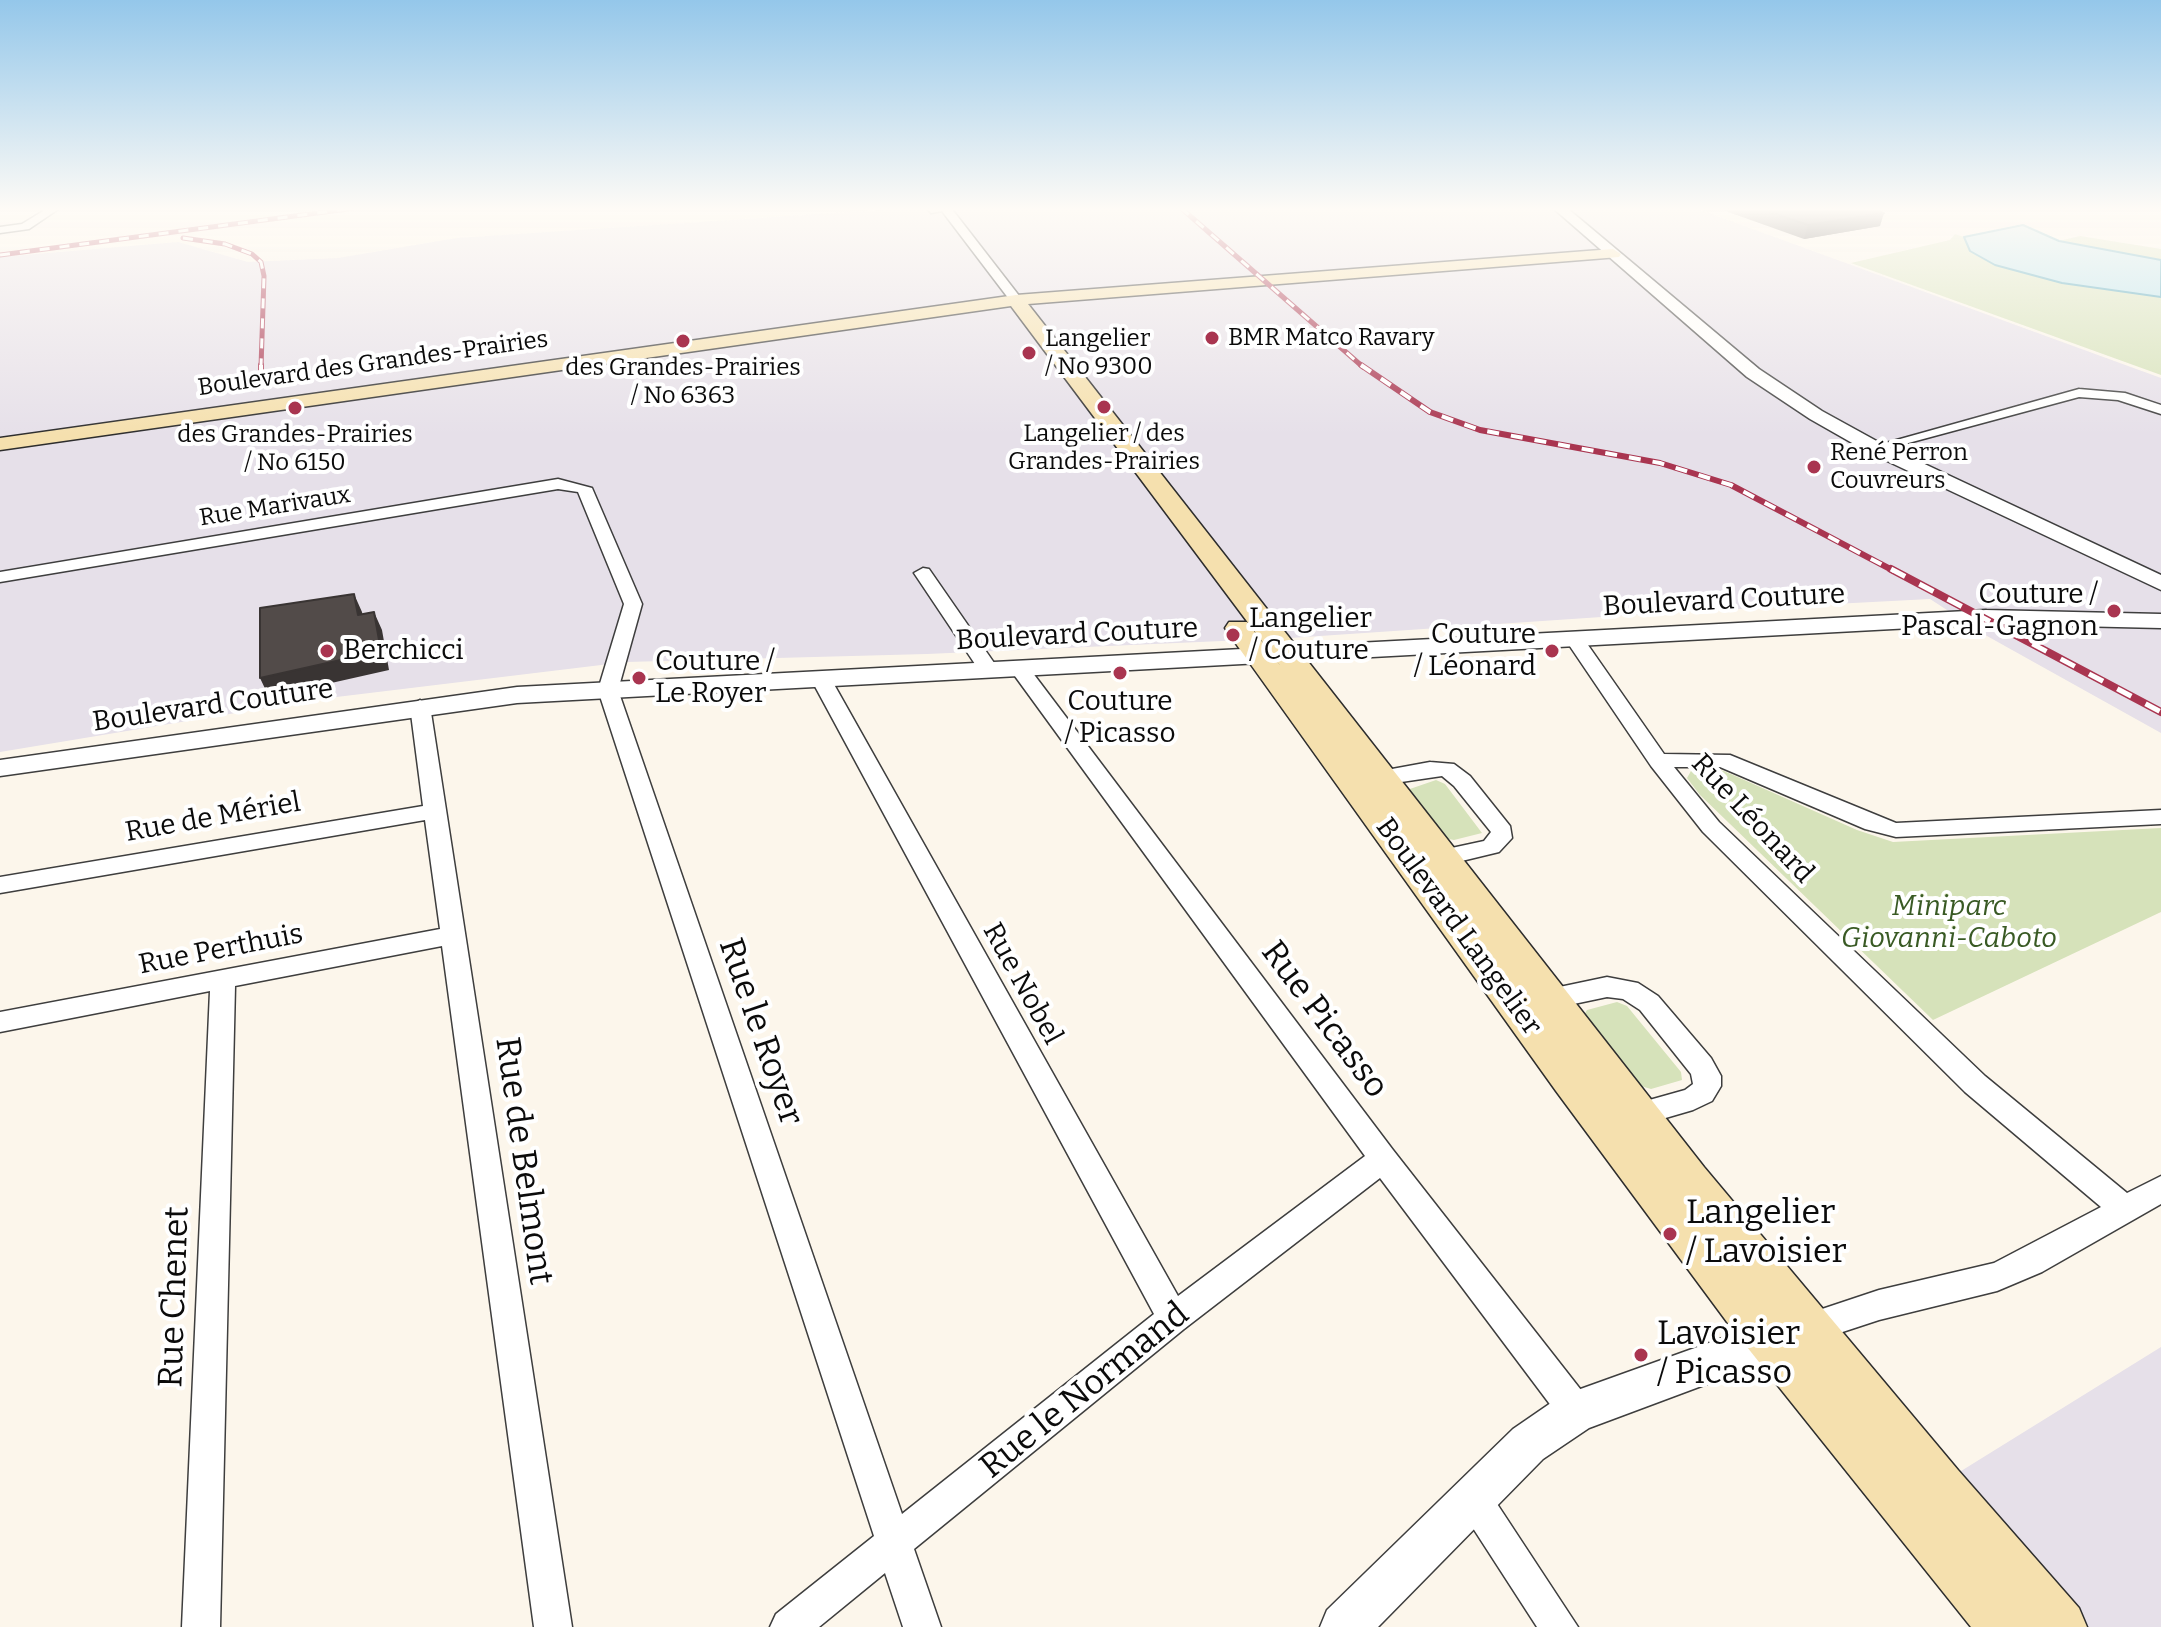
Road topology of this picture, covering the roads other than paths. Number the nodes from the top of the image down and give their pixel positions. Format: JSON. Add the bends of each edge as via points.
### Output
{"nodes":[{"id":1,"x":992,"y":284,"type":"edge"},
{"id":2,"x":995,"y":284,"type":"edge"},
{"id":3,"x":1223,"y":284,"type":"edge"},
{"id":4,"x":1649,"y":284,"type":"edge"},
{"id":5,"x":1056,"y":297,"type":"junction"},
{"id":6,"x":1004,"y":298,"type":"junction"},
{"id":7,"x":935,"y":311,"type":"junction"},
{"id":8,"x":2161,"y":410,"type":"edge"},
{"id":9,"x":0,"y":444,"type":"edge"},
{"id":10,"x":1875,"y":448,"type":"junction"},
{"id":11,"x":923,"y":573,"type":"dead end"},
{"id":12,"x":0,"y":577,"type":"edge"},
{"id":13,"x":2161,"y":583,"type":"edge"},
{"id":14,"x":2161,"y":621,"type":"edge"},
{"id":15,"x":1574,"y":639,"type":"junction"},
{"id":16,"x":1272,"y":655,"type":"junction"},
{"id":17,"x":1019,"y":668,"type":"junction"},
{"id":18,"x":989,"y":670,"type":"junction"},
{"id":19,"x":821,"y":679,"type":"junction"},
{"id":20,"x":608,"y":690,"type":"junction"},
{"id":21,"x":420,"y":706,"type":"junction"},
{"id":22,"x":1658,"y":761,"type":"junction"},
{"id":23,"x":0,"y":768,"type":"edge"},
{"id":24,"x":1381,"y":778,"type":"junction"},
{"id":25,"x":435,"y":811,"type":"junction"},
{"id":26,"x":2161,"y":817,"type":"edge"},
{"id":27,"x":1441,"y":858,"type":"junction"},
{"id":28,"x":0,"y":885,"type":"edge"},
{"id":29,"x":454,"y":935,"type":"junction"},
{"id":30,"x":223,"y":980,"type":"junction"},
{"id":31,"x":1550,"y":999,"type":"junction"},
{"id":32,"x":0,"y":1022,"type":"edge"},
{"id":33,"x":1638,"y":1114,"type":"junction"},
{"id":34,"x":1383,"y":1159,"type":"junction"},
{"id":35,"x":2161,"y":1189,"type":"edge"},
{"id":36,"x":2126,"y":1210,"type":"junction"},
{"id":37,"x":1173,"y":1318,"type":"junction"},
{"id":38,"x":1789,"y":1334,"type":"junction"},
{"id":39,"x":1576,"y":1411,"type":"junction"},
{"id":40,"x":1472,"y":1496,"type":"junction"},
{"id":41,"x":894,"y":1545,"type":"junction"},
{"id":42,"x":202,"y":1621,"type":"edge"},
{"id":43,"x":553,"y":1627,"type":"edge"},
{"id":44,"x":789,"y":1627,"type":"edge"},
{"id":45,"x":922,"y":1627,"type":"edge"},
{"id":46,"x":1344,"y":1627,"type":"edge"},
{"id":47,"x":1559,"y":1627,"type":"edge"},
{"id":48,"x":2006,"y":1627,"type":"edge"},
{"id":49,"x":2060,"y":1627,"type":"edge"}],
"edges":[{"from":1,"to":6,"type":"street","name":"Boulevard Langelier"},
{"from":2,"to":6,"type":"street","name":"Boulevard Langelier"},
{"from":3,"to":5,"type":"main road"},
{"from":4,"to":10,"type":"street","via":[[1768,383]]},
{"from":5,"to":6,"type":"main road"},
{"from":5,"to":6,"type":"main road","via":[[1029,309]]},
{"from":6,"to":7,"type":"main road","name":"Boulevard des Grandes-Prairies"},
{"from":6,"to":7,"type":"main road","via":[[988,310]]},
{"from":6,"to":16,"type":"main road","name":"Boulevard Langelier"},
{"from":7,"to":9,"type":"main road","name":"Boulevard des Grandes-Prairies"},
{"from":8,"to":10,"type":"street","via":[[2120,396],[2079,393]]},
{"from":10,"to":13,"type":"street"},
{"from":11,"to":18,"type":"street"},
{"from":12,"to":20,"type":"street","name":"Rue Marivaux","via":[[558,484],[579,485],[587,492],[633,604]]},
{"from":14,"to":15,"type":"street","name":"Boulevard Couture","via":[[1986,617]]},
{"from":15,"to":16,"type":"street","name":"Boulevard Couture"},
{"from":15,"to":22,"type":"street","name":"Rue Léonard"},
{"from":16,"to":17,"type":"street","name":"Boulevard Couture"},
{"from":16,"to":24,"type":"main road","name":"Boulevard Langelier"},
{"from":16,"to":38,"type":"main road","name":"Boulevard Langelier","via":[[1557,1062]]},
{"from":17,"to":18,"type":"street","name":"Boulevard Couture"},
{"from":17,"to":34,"type":"street","name":"Rue Picasso"},
{"from":18,"to":19,"type":"street","name":"Boulevard Couture"},
{"from":19,"to":20,"type":"street","name":"Boulevard Couture"},
{"from":19,"to":37,"type":"street","name":"Rue Nobel"},
{"from":20,"to":21,"type":"street","name":"Boulevard Couture"},
{"from":20,"to":41,"type":"street","name":"Rue le Royer"},
{"from":21,"to":23,"type":"street","name":"Boulevard Couture"},
{"from":21,"to":25,"type":"street","name":"Rue de Belmont"},
{"from":22,"to":26,"type":"street","via":[[1723,760],[1896,830]]},
{"from":22,"to":36,"type":"street","name":"Rue Léonard","via":[[1711,827],[1955,1065]]},
{"from":24,"to":27,"type":"main road","name":"Boulevard Langelier"},
{"from":24,"to":27,"type":"street","name":"Boulevard Langelier","via":[[1447,769],[1498,824],[1501,838],[1491,847]]},
{"from":25,"to":28,"type":"street","name":"Rue de Mériel"},
{"from":25,"to":29,"type":"street","name":"Rue de Belmont"},
{"from":27,"to":31,"type":"main road","name":"Boulevard Langelier"},
{"from":29,"to":30,"type":"street","name":"Rue Perthuis"},
{"from":29,"to":43,"type":"street","name":"Rue de Belmont"},
{"from":30,"to":32,"type":"street","name":"Rue Perthuis"},
{"from":30,"to":42,"type":"street","name":"Rue Chenet"},
{"from":31,"to":33,"type":"main road","name":"Boulevard Langelier"},
{"from":31,"to":33,"type":"street","name":"Boulevard Langelier","via":[[1607,987],[1629,990],[1649,1003],[1701,1066],[1707,1076],[1702,1093]]},
{"from":33,"to":38,"type":"main road","name":"Boulevard Langelier"},
{"from":34,"to":37,"type":"street","name":"Rue le Normand"},
{"from":34,"to":39,"type":"street","name":"Rue Picasso"},
{"from":35,"to":36,"type":"street"},
{"from":36,"to":38,"type":"street","via":[[1997,1277],[1879,1305]]},
{"from":37,"to":41,"type":"street","name":"Rue le Normand"},
{"from":38,"to":39,"type":"street"},
{"from":38,"to":48,"type":"main road","name":"Boulevard Langelier"},
{"from":38,"to":49,"type":"main road","name":"Boulevard Langelier"},
{"from":39,"to":40,"type":"street","via":[[1528,1444]]},
{"from":40,"to":46,"type":"street"},
{"from":40,"to":47,"type":"street"},
{"from":41,"to":44,"type":"street","name":"Rue le Normand"},
{"from":41,"to":45,"type":"street","name":"Rue le Royer"}]}
